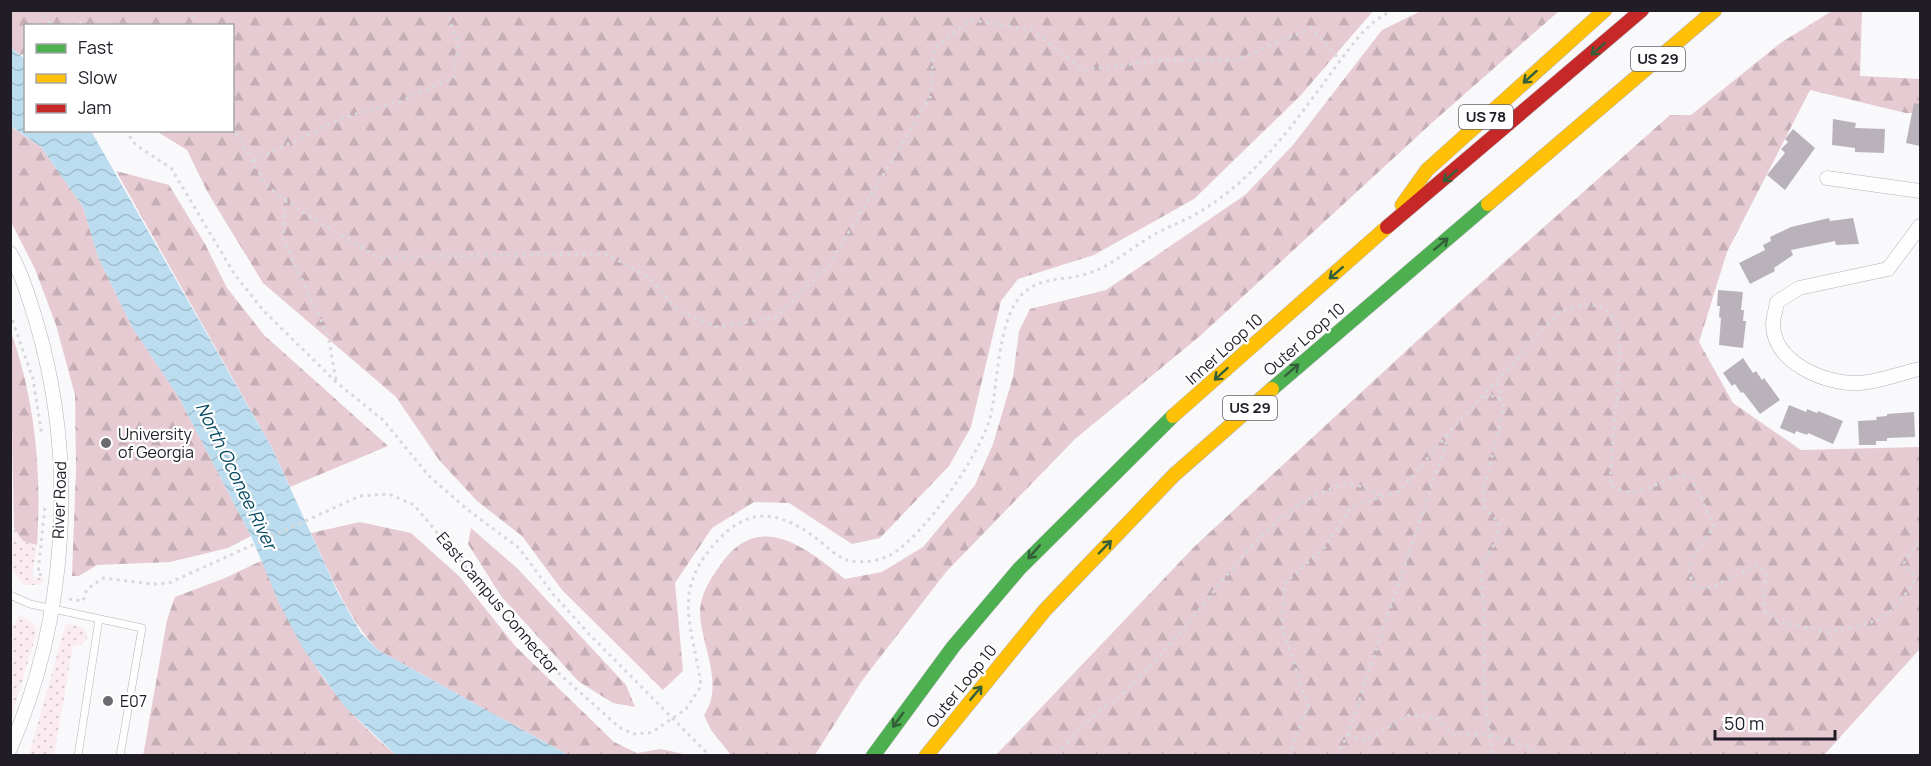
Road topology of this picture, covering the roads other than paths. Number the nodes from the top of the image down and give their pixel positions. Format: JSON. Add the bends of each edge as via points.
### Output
{"nodes":[{"id":1,"x":1605,"y":10,"type":"edge"},
{"id":2,"x":1642,"y":10,"type":"edge"},
{"id":3,"x":1726,"y":10,"type":"edge"},
{"id":4,"x":1710,"y":15,"type":"edge"},
{"id":5,"x":1827,"y":178,"type":"dead end"},
{"id":6,"x":1920,"y":191,"type":"edge"},
{"id":7,"x":1920,"y":226,"type":"edge"},
{"id":8,"x":1380,"y":235,"type":"junction"},
{"id":9,"x":10,"y":253,"type":"edge"},
{"id":10,"x":1920,"y":369,"type":"edge"},
{"id":11,"x":11,"y":598,"type":"edge"},
{"id":12,"x":51,"y":609,"type":"junction"},
{"id":13,"x":99,"y":619,"type":"junction"},
{"id":14,"x":10,"y":749,"type":"edge"},
{"id":15,"x":78,"y":756,"type":"edge"},
{"id":16,"x":120,"y":756,"type":"edge"},
{"id":17,"x":873,"y":756,"type":"edge"},
{"id":18,"x":926,"y":756,"type":"edge"}],
"edges":[{"from":1,"to":8,"type":"highway","number":"US 78","one_way":true,"via":[[1427,170]]},
{"from":2,"to":8,"type":"highway","name":"Inner Loop 10","number":"US 29","one_way":true},
{"from":3,"to":4,"type":"highway","name":"Outer Loop 10"},
{"from":18,"to":4,"type":"highway","name":"Outer Loop 10","number":"US 29","one_way":true,"via":[[1046,610],[1174,475]]},
{"from":5,"to":6,"type":"street"},
{"from":7,"to":10,"type":"street","via":[[1887,269],[1799,288],[1777,302],[1773,326],[1780,349],[1804,369],[1828,379],[1854,383]]},
{"from":8,"to":17,"type":"highway","name":"Inner Loop 10","number":"US 29","one_way":true,"via":[[1189,402],[1039,546],[967,632]]},
{"from":9,"to":12,"type":"street","name":"River Road","via":[[41,340],[56,403],[61,452],[60,522]]},
{"from":11,"to":12,"type":"lane"},
{"from":12,"to":13,"type":"lane"},
{"from":12,"to":14,"type":"street","name":"River Road","via":[[30,697]]},
{"from":13,"to":15,"type":"lane"},
{"from":13,"to":16,"type":"lane","via":[[142,628]]}]}
